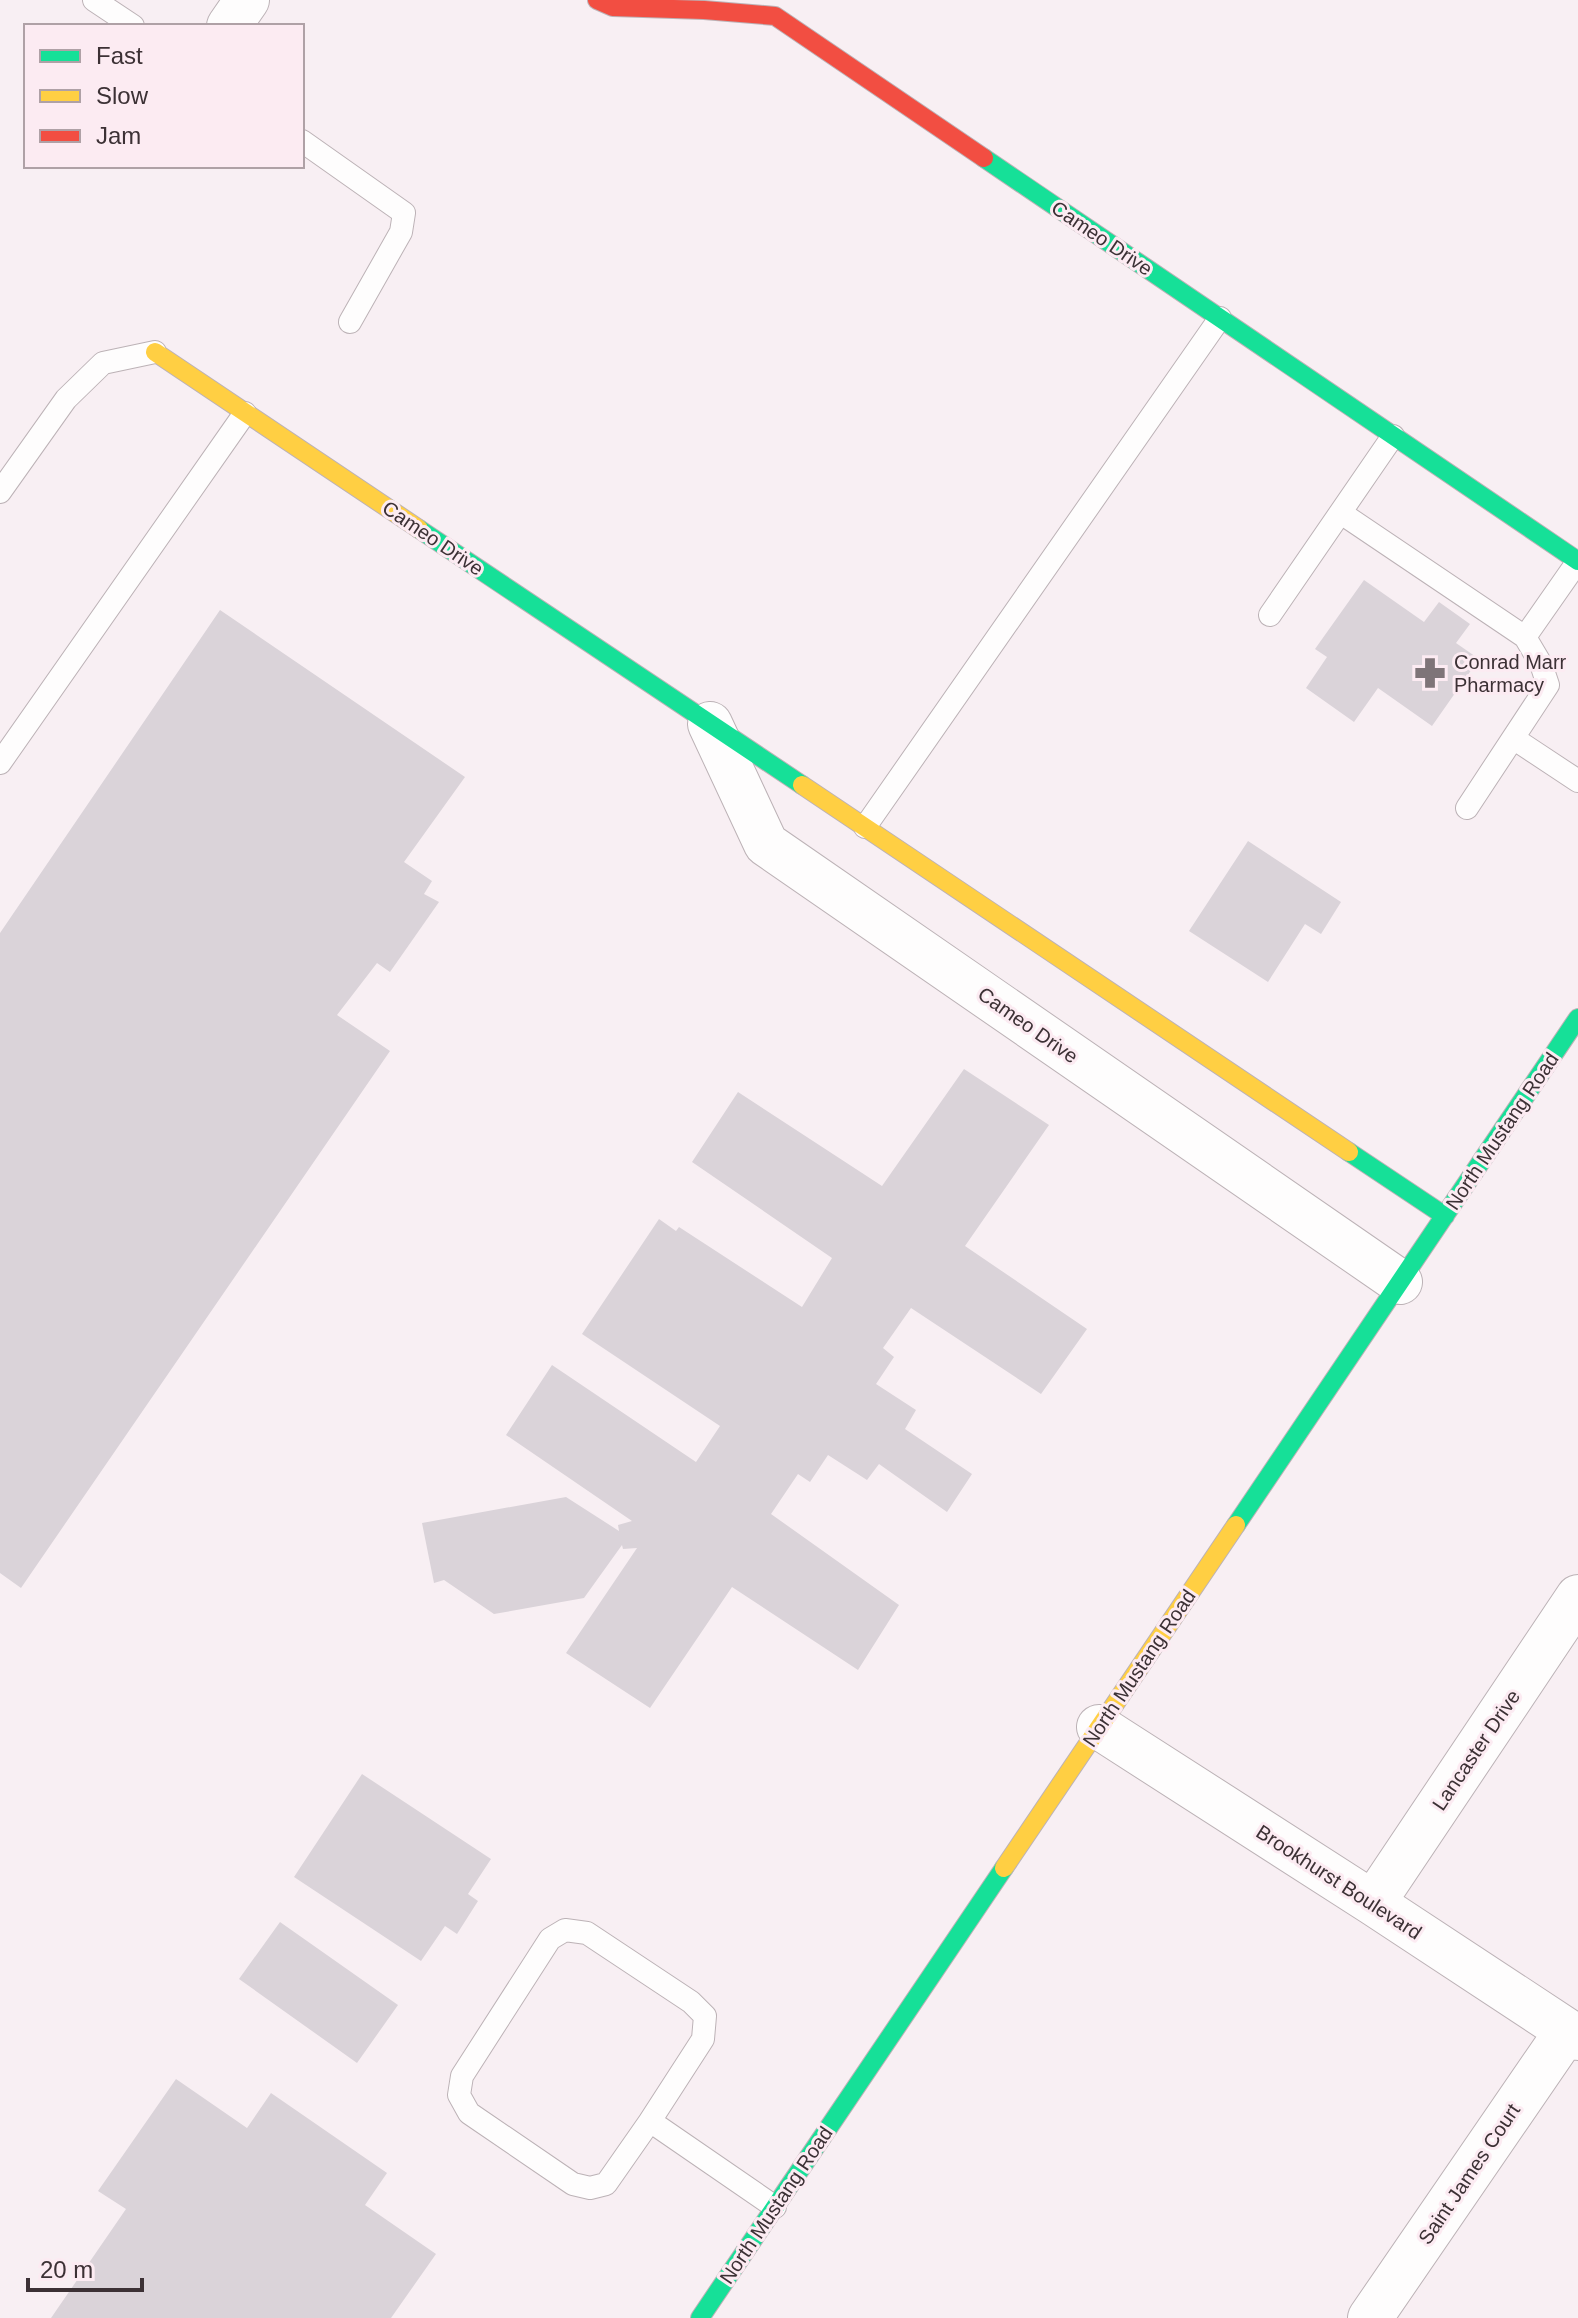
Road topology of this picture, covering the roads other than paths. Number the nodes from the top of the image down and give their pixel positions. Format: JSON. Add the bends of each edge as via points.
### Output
{"nodes":[{"id":1,"x":94,"y":0,"type":"edge"},
{"id":2,"x":247,"y":0,"type":"edge"},
{"id":3,"x":597,"y":0,"type":"edge"},
{"id":4,"x":130,"y":24,"type":"edge"},
{"id":5,"x":230,"y":24,"type":"edge"},
{"id":6,"x":304,"y":142,"type":"edge"},
{"id":7,"x":1220,"y":318,"type":"junction"},
{"id":8,"x":350,"y":322,"type":"dead end"},
{"id":9,"x":155,"y":352,"type":"joint"},
{"id":10,"x":245,"y":413,"type":"junction"},
{"id":11,"x":1393,"y":436,"type":"junction"},
{"id":12,"x":0,"y":492,"type":"edge"},
{"id":13,"x":1341,"y":513,"type":"junction"},
{"id":14,"x":1578,"y":561,"type":"edge"},
{"id":15,"x":1270,"y":615,"type":"dead end"},
{"id":16,"x":1525,"y":637,"type":"junction"},
{"id":17,"x":710,"y":724,"type":"junction"},
{"id":18,"x":1513,"y":738,"type":"junction"},
{"id":19,"x":0,"y":763,"type":"edge"},
{"id":20,"x":1578,"y":781,"type":"edge"},
{"id":21,"x":1467,"y":808,"type":"dead end"},
{"id":22,"x":865,"y":827,"type":"junction"},
{"id":23,"x":1578,"y":1018,"type":"edge"},
{"id":24,"x":1445,"y":1216,"type":"junction"},
{"id":25,"x":1400,"y":1282,"type":"junction"},
{"id":26,"x":1578,"y":1597,"type":"edge"},
{"id":27,"x":1099,"y":1727,"type":"junction"},
{"id":28,"x":1373,"y":1903,"type":"junction"},
{"id":29,"x":1572,"y":2034,"type":"edge"},
{"id":30,"x":650,"y":2121,"type":"junction"},
{"id":31,"x":775,"y":2207,"type":"junction"},
{"id":32,"x":700,"y":2318,"type":"edge"},
{"id":33,"x":1370,"y":2318,"type":"edge"}],
"edges":[{"from":1,"to":4,"type":"lane"},
{"from":2,"to":5,"type":"street"},
{"from":3,"to":7,"type":"street","name":"Cameo Drive","via":[[613,7],[775,16]]},
{"from":6,"to":8,"type":"lane","via":[[404,213],[401,232]]},
{"from":7,"to":11,"type":"street","name":"Cameo Drive"},
{"from":7,"to":22,"type":"lane"},
{"from":9,"to":10,"type":"street","name":"Cameo Drive"},
{"from":9,"to":12,"type":"lane","via":[[103,363],[66,399]]},
{"from":10,"to":17,"type":"street","name":"Cameo Drive"},
{"from":10,"to":19,"type":"lane"},
{"from":11,"to":13,"type":"lane"},
{"from":11,"to":14,"type":"street","name":"Cameo Drive"},
{"from":13,"to":15,"type":"lane"},
{"from":13,"to":16,"type":"lane"},
{"from":14,"to":16,"type":"lane"},
{"from":16,"to":18,"type":"lane","via":[[1548,685]]},
{"from":17,"to":22,"type":"street","name":"Cameo Drive"},
{"from":17,"to":25,"type":"street","name":"Cameo Drive","via":[[766,844]]},
{"from":18,"to":20,"type":"lane"},
{"from":18,"to":21,"type":"lane"},
{"from":22,"to":24,"type":"street","name":"Cameo Drive"},
{"from":23,"to":24,"type":"street","name":"North Mustang Road"},
{"from":24,"to":25,"type":"street","name":"North Mustang Road"},
{"from":25,"to":27,"type":"street","name":"North Mustang Road"},
{"from":26,"to":28,"type":"street","name":"Lancaster Drive"},
{"from":27,"to":28,"type":"street","name":"Brookhurst Boulevard"},
{"from":27,"to":31,"type":"street","name":"North Mustang Road"},
{"from":28,"to":29,"type":"street","name":"Brookhurst Boulevard"},
{"from":29,"to":33,"type":"street","name":"Saint James Court"},
{"from":30,"to":30,"type":"lane","via":[[606,2184],[590,2188],[573,2184],[469,2113],[459,2095],[462,2076],[550,1939],[565,1930],[587,1933],[705,2016],[703,2039]]},
{"from":30,"to":31,"type":"lane"},
{"from":31,"to":32,"type":"street","name":"North Mustang Road"}]}
